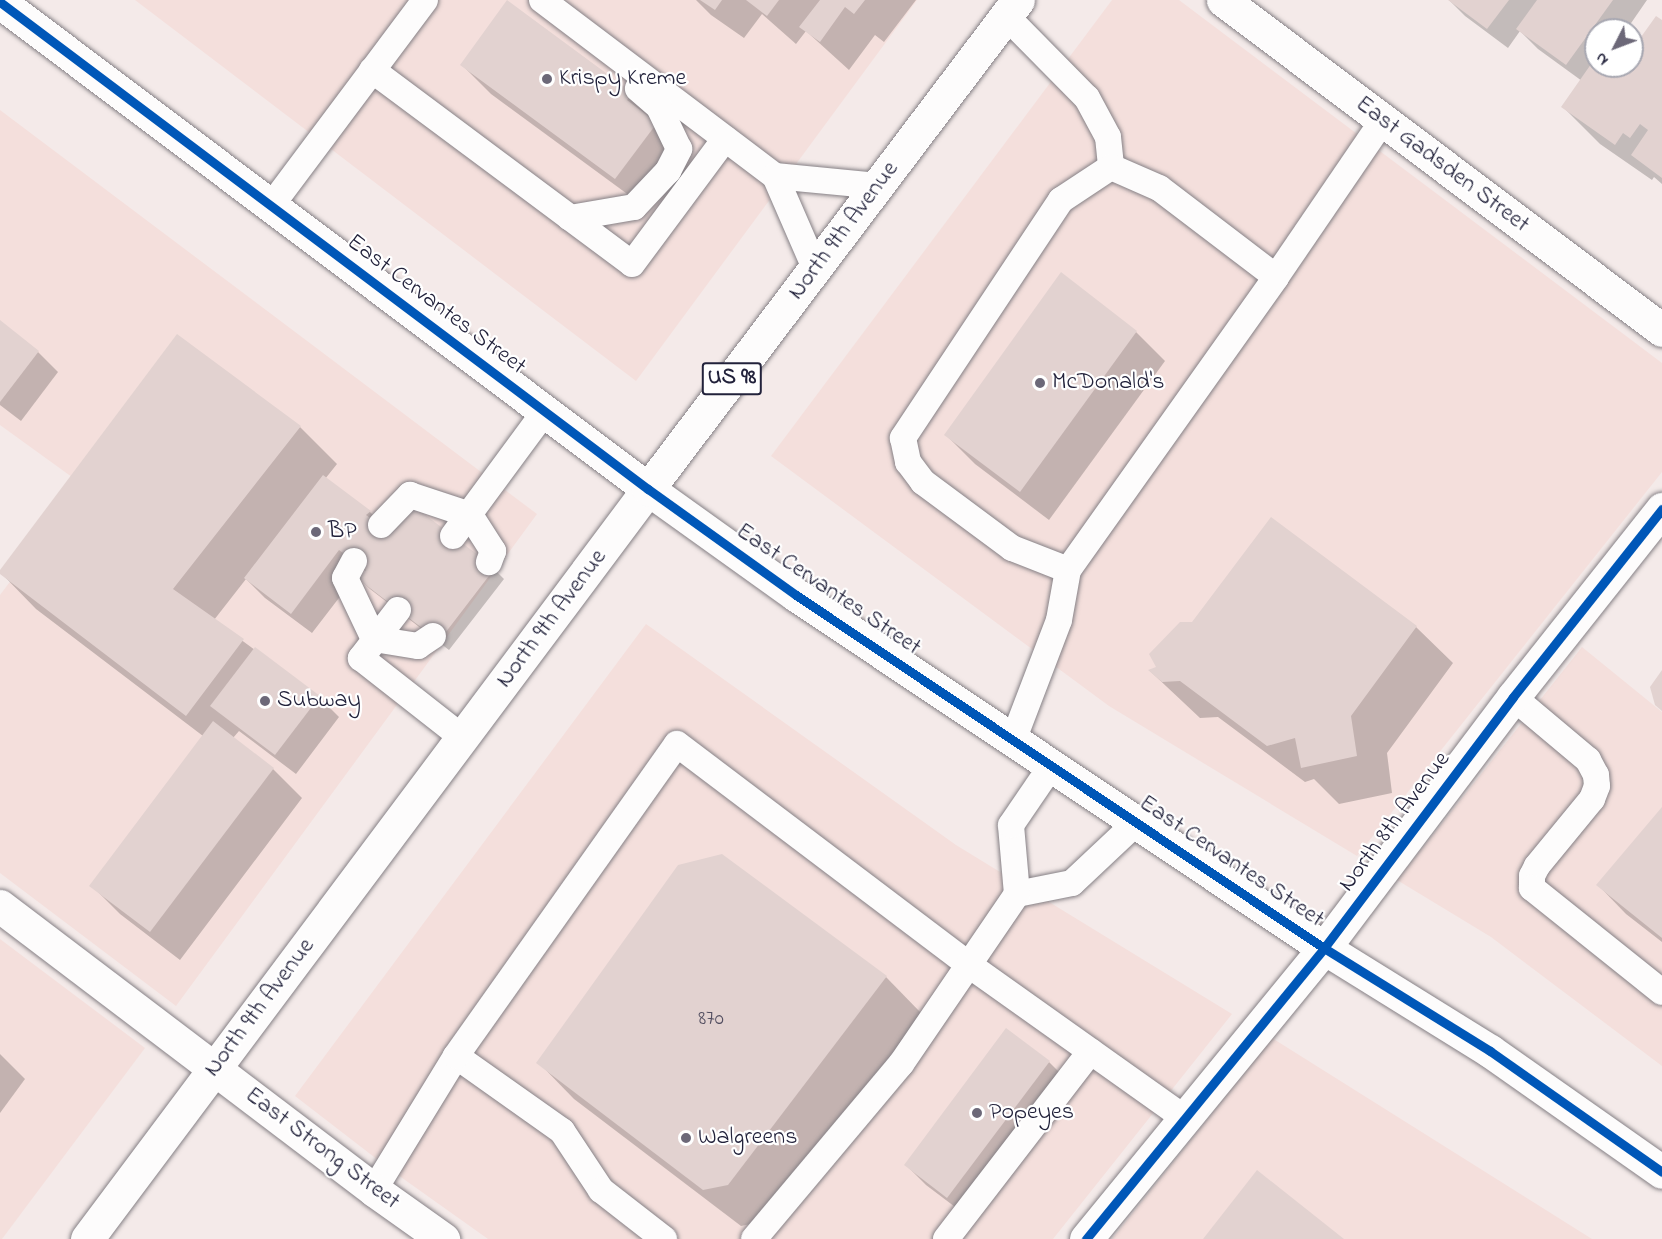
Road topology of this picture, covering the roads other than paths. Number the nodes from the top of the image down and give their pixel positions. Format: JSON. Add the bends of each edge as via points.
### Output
{"nodes":[{"id":1,"x":425,"y":0,"type":"edge"},
{"id":2,"x":542,"y":0,"type":"edge"},
{"id":3,"x":1223,"y":0,"type":"edge"},
{"id":4,"x":0,"y":2,"type":"edge"},
{"id":5,"x":1012,"y":8,"type":"edge"},
{"id":6,"x":582,"y":30,"type":"junction"},
{"id":7,"x":372,"y":70,"type":"junction"},
{"id":8,"x":1383,"y":120,"type":"junction"},
{"id":9,"x":726,"y":139,"type":"junction"},
{"id":10,"x":1111,"y":167,"type":"junction"},
{"id":11,"x":775,"y":176,"type":"junction"},
{"id":12,"x":878,"y":186,"type":"junction"},
{"id":13,"x":271,"y":206,"type":"junction"},
{"id":14,"x":570,"y":218,"type":"junction"},
{"id":15,"x":815,"y":268,"type":"junction"},
{"id":16,"x":1276,"y":277,"type":"junction"},
{"id":17,"x":1662,"y":330,"type":"edge"},
{"id":18,"x":545,"y":411,"type":"junction"},
{"id":19,"x":648,"y":489,"type":"junction"},
{"id":20,"x":1662,"y":509,"type":"edge"},
{"id":21,"x":470,"y":515,"type":"junction"},
{"id":22,"x":381,"y":525,"type":"dead end"},
{"id":23,"x":453,"y":536,"type":"dead end"},
{"id":24,"x":354,"y":561,"type":"dead end"},
{"id":25,"x":489,"y":562,"type":"dead end"},
{"id":26,"x":1068,"y":570,"type":"junction"},
{"id":27,"x":398,"y":610,"type":"dead end"},
{"id":28,"x":433,"y":636,"type":"dead end"},
{"id":29,"x":374,"y":639,"type":"junction"},
{"id":30,"x":1513,"y":697,"type":"junction"},
{"id":31,"x":463,"y":738,"type":"junction"},
{"id":32,"x":1014,"y":738,"type":"junction"},
{"id":33,"x":1052,"y":765,"type":"junction"},
{"id":34,"x":1137,"y":822,"type":"junction"},
{"id":35,"x":1017,"y":894,"type":"junction"},
{"id":36,"x":0,"y":906,"type":"edge"},
{"id":37,"x":1324,"y":948,"type":"junction"},
{"id":38,"x":969,"y":965,"type":"junction"},
{"id":39,"x":1662,"y":992,"type":"edge"},
{"id":40,"x":1091,"y":1051,"type":"junction"},
{"id":41,"x":456,"y":1056,"type":"junction"},
{"id":42,"x":215,"y":1068,"type":"junction"},
{"id":43,"x":1184,"y":1118,"type":"junction"},
{"id":44,"x":1662,"y":1172,"type":"edge"},
{"id":45,"x":374,"y":1190,"type":"junction"},
{"id":46,"x":87,"y":1239,"type":"edge"},
{"id":47,"x":443,"y":1239,"type":"edge"},
{"id":48,"x":664,"y":1239,"type":"edge"},
{"id":49,"x":754,"y":1239,"type":"edge"},
{"id":50,"x":946,"y":1239,"type":"edge"},
{"id":51,"x":1086,"y":1239,"type":"edge"}],
"edges":[{"from":1,"to":7,"type":"lane"},
{"from":2,"to":6,"type":"lane"},
{"from":3,"to":8,"type":"main road","name":"East Gadsden Street"},
{"from":4,"to":13,"type":"main road","name":"East Cervantes Street"},
{"from":5,"to":10,"type":"lane","via":[[1087,98],[1108,137]]},
{"from":5,"to":12,"type":"main road","name":"North 9th Avenue","number":"US 98"},
{"from":6,"to":9,"type":"lane"},
{"from":6,"to":14,"type":"lane","via":[[592,50],[658,107],[679,150],[668,171],[634,207]]},
{"from":7,"to":13,"type":"lane"},
{"from":7,"to":14,"type":"lane"},
{"from":8,"to":16,"type":"lane"},
{"from":8,"to":17,"type":"main road","name":"East Gadsden Street"},
{"from":9,"to":11,"type":"lane"},
{"from":9,"to":14,"type":"lane","via":[[632,264]]},
{"from":10,"to":16,"type":"lane","via":[[1159,189]]},
{"from":10,"to":26,"type":"lane","via":[[1061,200],[903,438],[908,462],[923,482],[1012,548]]},
{"from":11,"to":12,"type":"lane"},
{"from":11,"to":15,"type":"lane"},
{"from":12,"to":15,"type":"main road","name":"North 9th Avenue","number":"US 98"},
{"from":13,"to":18,"type":"main road","name":"East Cervantes Street"},
{"from":15,"to":19,"type":"main road","name":"North 9th Avenue","number":"US 98"},
{"from":16,"to":26,"type":"lane"},
{"from":18,"to":19,"type":"main road","name":"East Cervantes Street"},
{"from":18,"to":21,"type":"lane"},
{"from":19,"to":31,"type":"main road","name":"North 9th Avenue"},
{"from":19,"to":32,"type":"main road","name":"East Cervantes Street","via":[[796,595]]},
{"from":20,"to":30,"type":"main road","name":"North 8th Avenue"},
{"from":21,"to":22,"type":"lane","via":[[410,495]]},
{"from":21,"to":23,"type":"lane"},
{"from":21,"to":25,"type":"lane","via":[[493,551]]},
{"from":24,"to":29,"type":"lane","via":[[345,578]]},
{"from":26,"to":32,"type":"lane","via":[[1059,620]]},
{"from":27,"to":29,"type":"lane"},
{"from":28,"to":29,"type":"lane","via":[[418,646]]},
{"from":29,"to":31,"type":"lane","via":[[361,658]]},
{"from":30,"to":37,"type":"main road","name":"North 8th Avenue"},
{"from":30,"to":39,"type":"lane","via":[[1588,760],[1596,775],[1592,799],[1537,866],[1532,888]]},
{"from":31,"to":42,"type":"main road","name":"North 9th Avenue"},
{"from":32,"to":33,"type":"main road","name":"East Cervantes Street"},
{"from":33,"to":34,"type":"main road","name":"East Cervantes Street"},
{"from":33,"to":35,"type":"lane","via":[[1011,825]]},
{"from":34,"to":35,"type":"lane","via":[[1072,883]]},
{"from":34,"to":37,"type":"main road","name":"East Cervantes Street"},
{"from":35,"to":38,"type":"lane"},
{"from":36,"to":42,"type":"main road","name":"East Strong Street"},
{"from":37,"to":43,"type":"main road","name":"North 8th Avenue"},
{"from":37,"to":44,"type":"main road","name":"East Cervantes Street","via":[[1490,1051]]},
{"from":38,"to":40,"type":"lane"},
{"from":38,"to":41,"type":"lane","via":[[677,744]]},
{"from":38,"to":49,"type":"lane","via":[[901,1064]]},
{"from":40,"to":43,"type":"lane"},
{"from":40,"to":50,"type":"lane"},
{"from":41,"to":45,"type":"lane"},
{"from":41,"to":48,"type":"lane","via":[[562,1131],[601,1190]]},
{"from":42,"to":45,"type":"main road","name":"East Strong Street"},
{"from":42,"to":46,"type":"main road","name":"North 9th Avenue"},
{"from":43,"to":51,"type":"main road","name":"North 8th Avenue"},
{"from":45,"to":47,"type":"main road","name":"East Strong Street"}]}
